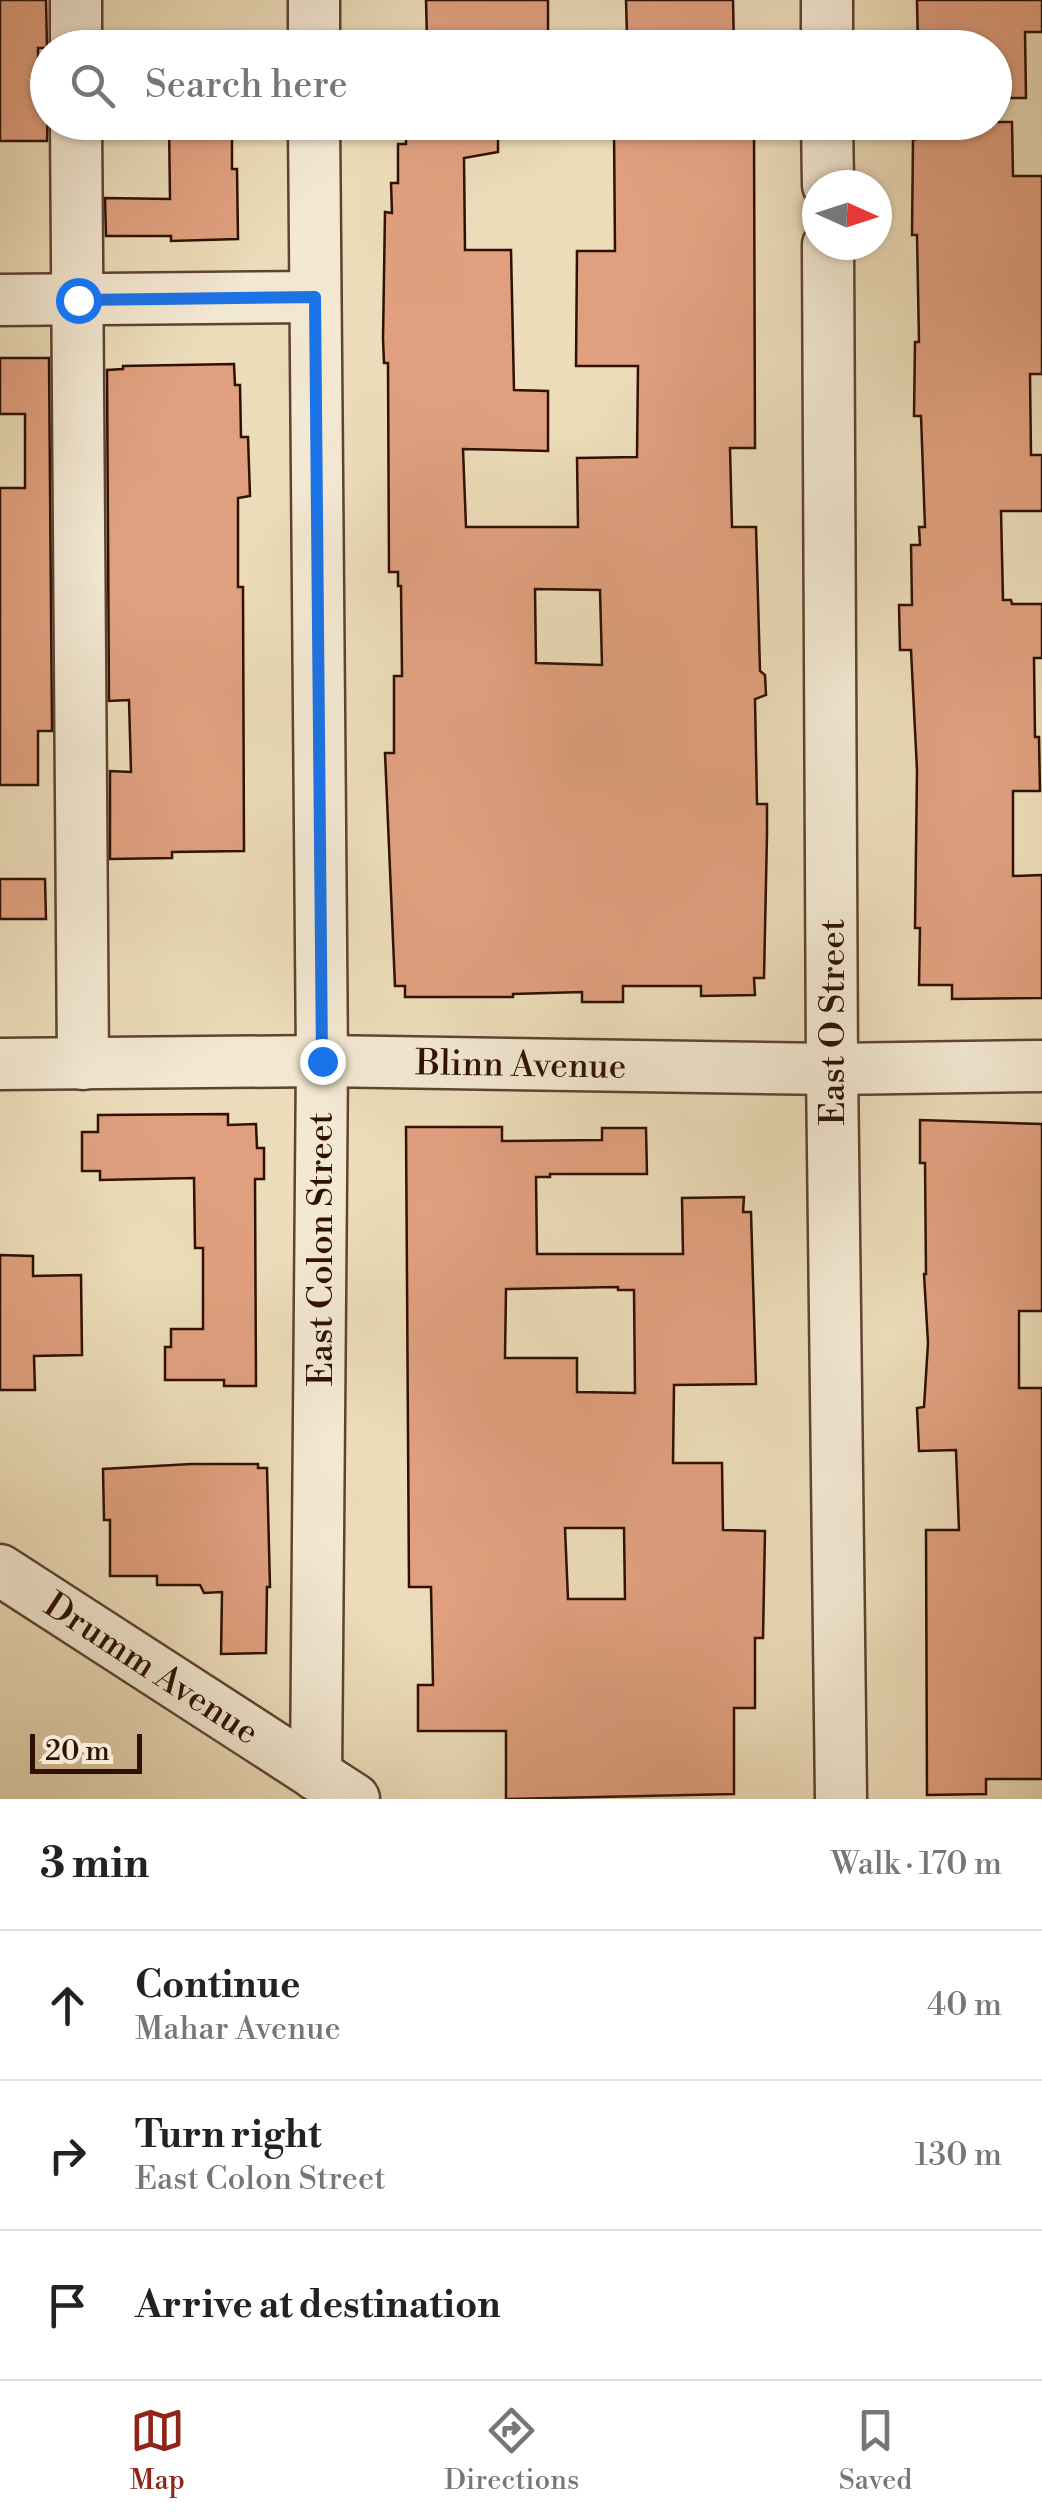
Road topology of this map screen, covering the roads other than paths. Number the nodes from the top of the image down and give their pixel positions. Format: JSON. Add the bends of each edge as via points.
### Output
{"nodes":[{"id":1,"x":76,"y":0,"type":"edge"},
{"id":2,"x":314,"y":0,"type":"edge"},
{"id":3,"x":827,"y":0,"type":"edge"},
{"id":4,"x":76,"y":30,"type":"edge"},
{"id":5,"x":314,"y":30,"type":"edge"},
{"id":6,"x":827,"y":30,"type":"edge"},
{"id":7,"x":76,"y":140,"type":"edge"},
{"id":8,"x":314,"y":140,"type":"edge"},
{"id":9,"x":828,"y":140,"type":"edge"},
{"id":10,"x":828,"y":170,"type":"edge"},
{"id":11,"x":828,"y":260,"type":"edge"},
{"id":12,"x":315,"y":297,"type":"junction"},
{"id":13,"x":0,"y":300,"type":"edge"},
{"id":14,"x":78,"y":300,"type":"junction"},
{"id":15,"x":322,"y":1061,"type":"junction"},
{"id":16,"x":0,"y":1064,"type":"edge"},
{"id":17,"x":84,"y":1064,"type":"junction"},
{"id":18,"x":1042,"y":1066,"type":"edge"},
{"id":19,"x":832,"y":1069,"type":"junction"},
{"id":20,"x":0,"y":1570,"type":"edge"},
{"id":21,"x":335,"y":1787,"type":"edge"},
{"id":22,"x":841,"y":1799,"type":"edge"}],
"edges":[{"from":1,"to":4,"type":"street"},
{"from":2,"to":5,"type":"street"},
{"from":3,"to":6,"type":"street"},
{"from":7,"to":14,"type":"street"},
{"from":8,"to":12,"type":"street","name":"East Colon Street"},
{"from":9,"to":10,"type":"street"},
{"from":11,"to":19,"type":"street","name":"East O Street"},
{"from":12,"to":14,"type":"street"},
{"from":12,"to":15,"type":"street","name":"East Colon Street"},
{"from":13,"to":14,"type":"street"},
{"from":14,"to":17,"type":"street"},
{"from":15,"to":17,"type":"street","name":"Blinn Avenue"},
{"from":15,"to":19,"type":"street","name":"Blinn Avenue"},
{"from":15,"to":21,"type":"street","name":"East Colon Street"},
{"from":16,"to":17,"type":"street","name":"Blinn Avenue"},
{"from":18,"to":19,"type":"street","name":"Blinn Avenue"},
{"from":19,"to":22,"type":"street","name":"East O Street"},
{"from":20,"to":21,"type":"street","name":"Drumm Avenue"}]}
